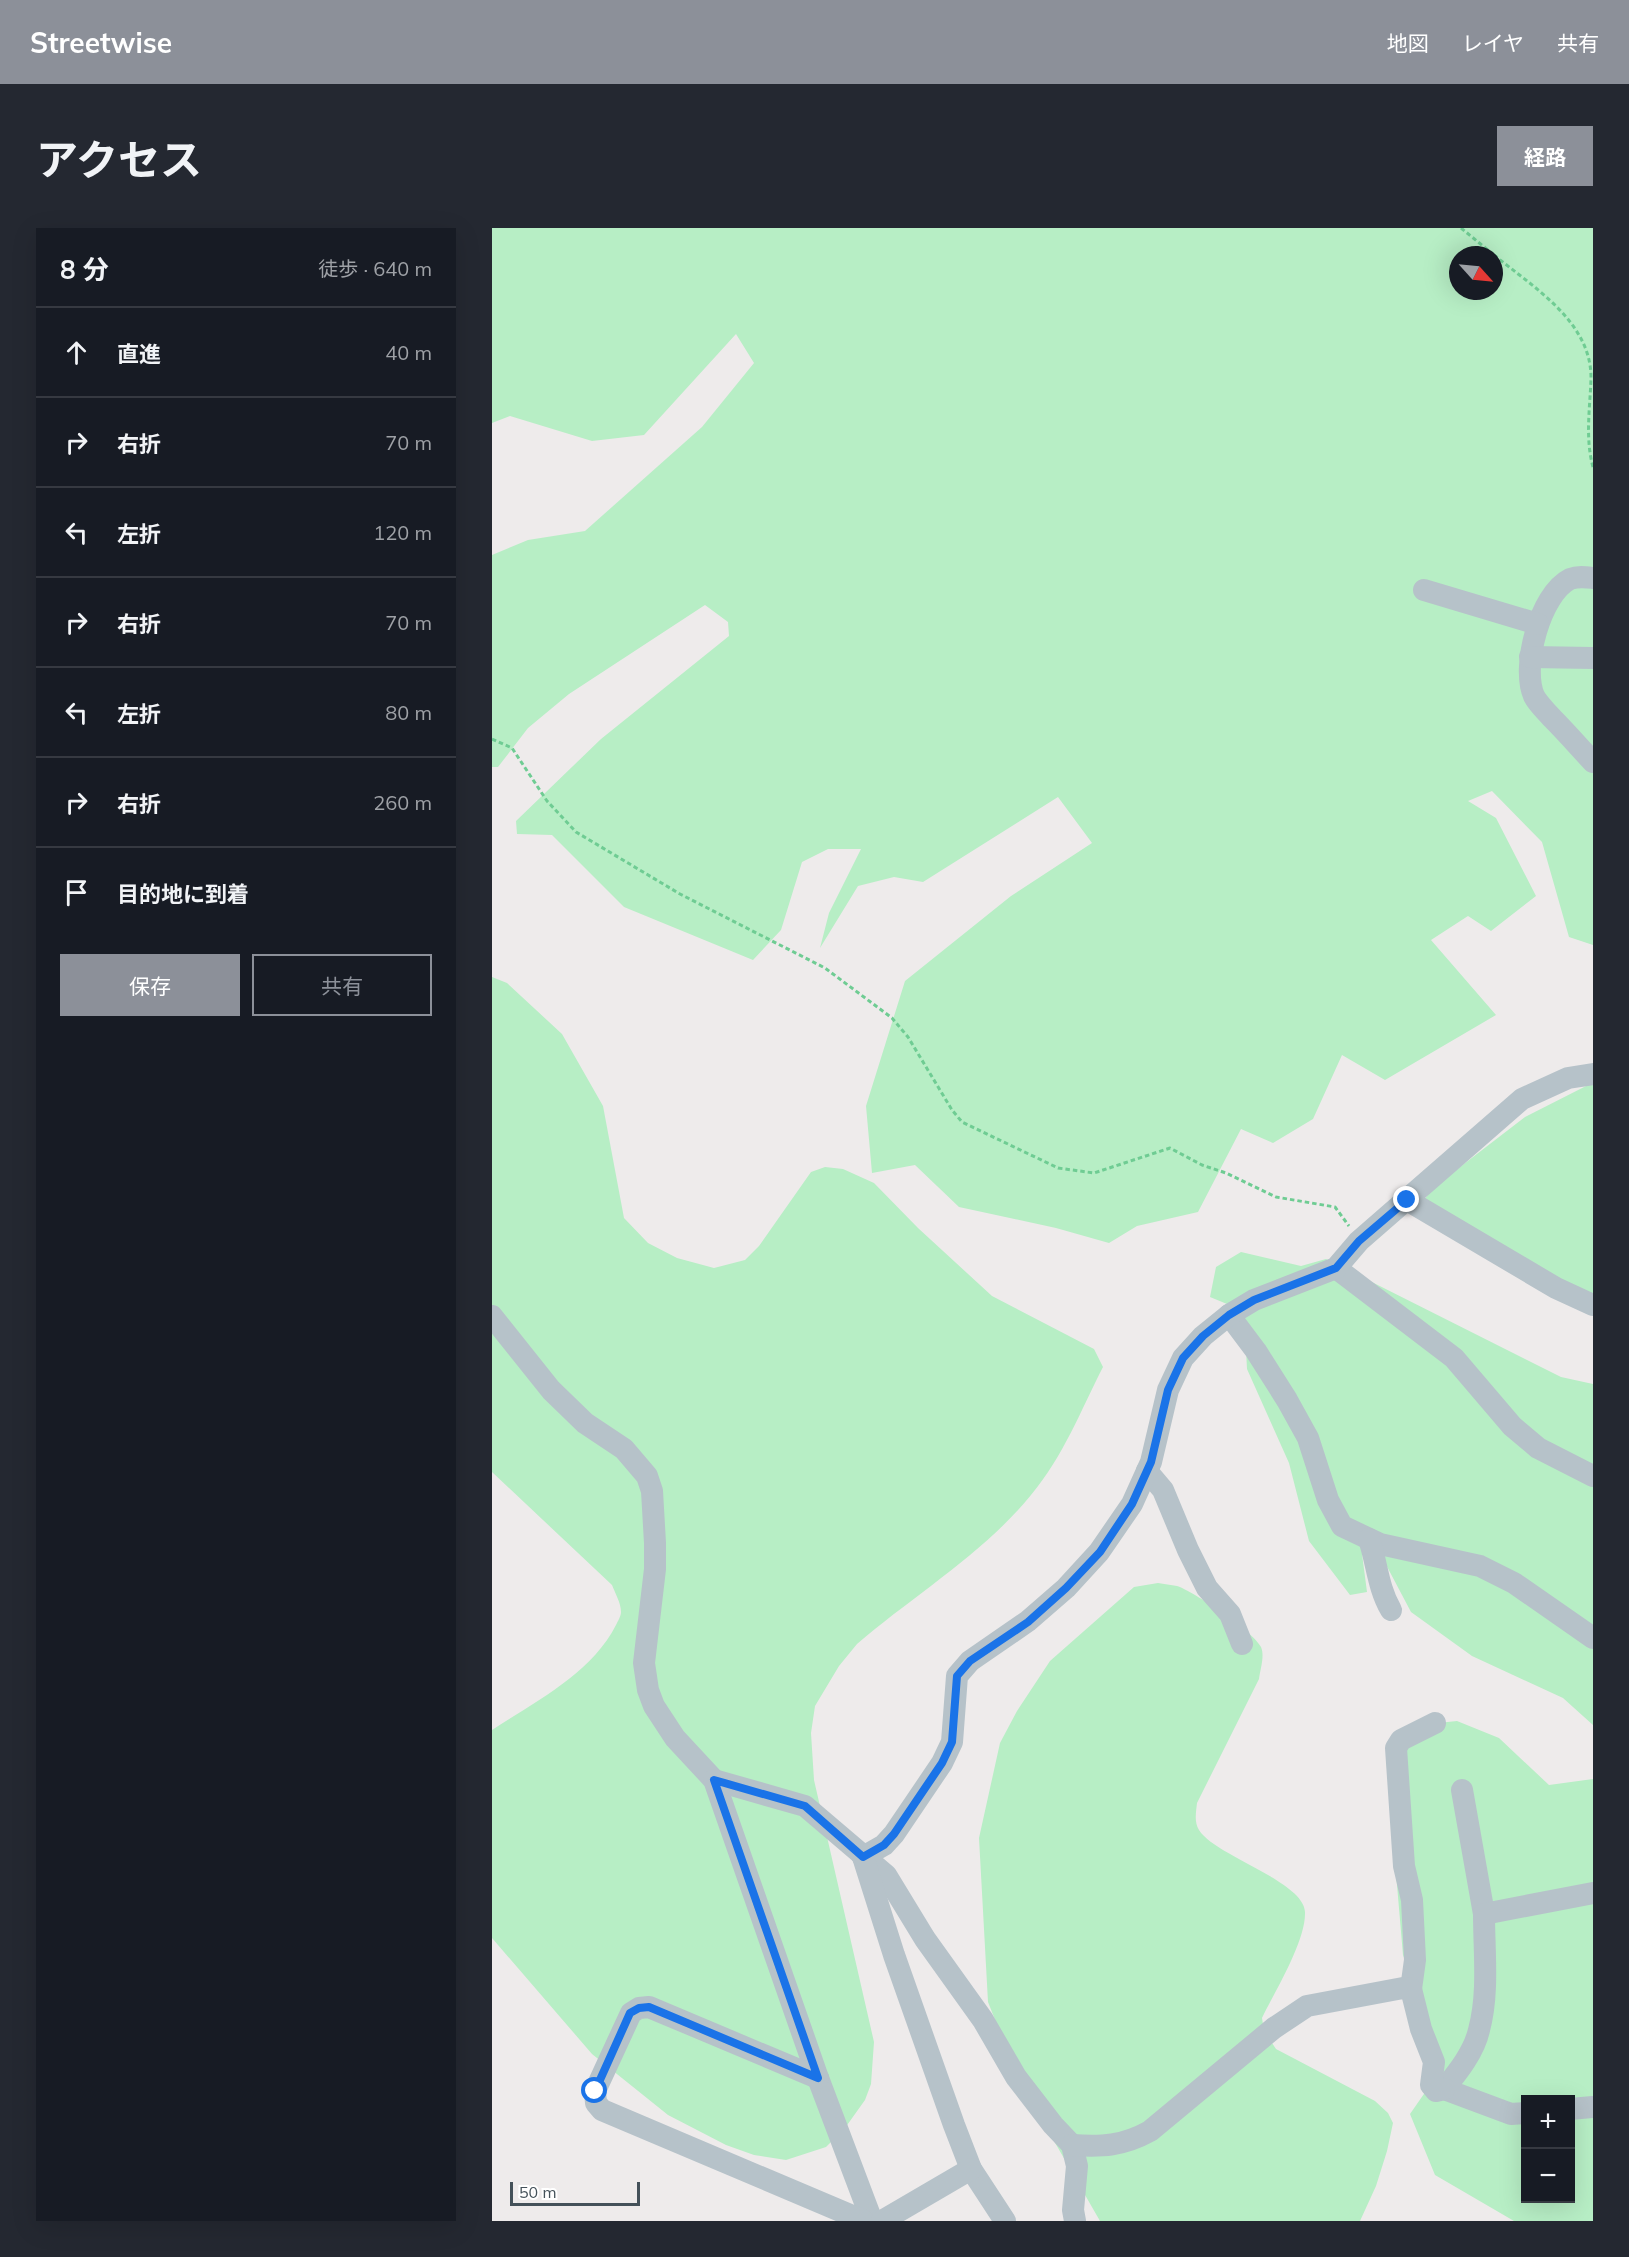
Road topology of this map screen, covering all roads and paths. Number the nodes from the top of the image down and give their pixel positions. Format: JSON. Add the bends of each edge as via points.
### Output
{"nodes":[{"id":1,"x":1461,"y":228,"type":"edge"},
{"id":2,"x":1483,"y":246,"type":"edge"},
{"id":3,"x":1503,"y":262,"type":"edge"},
{"id":4,"x":1593,"y":467,"type":"edge"},
{"id":5,"x":1593,"y":578,"type":"edge"},
{"id":6,"x":1424,"y":590,"type":"dead end"},
{"id":7,"x":1538,"y":624,"type":"junction"},
{"id":8,"x":1530,"y":657,"type":"junction"},
{"id":9,"x":1593,"y":658,"type":"edge"},
{"id":10,"x":492,"y":739,"type":"edge"},
{"id":11,"x":1593,"y":762,"type":"edge"},
{"id":12,"x":1593,"y":1074,"type":"edge"},
{"id":13,"x":1407,"y":1200,"type":"junction"},
{"id":14,"x":1359,"y":1241,"type":"junction"},
{"id":15,"x":1336,"y":1268,"type":"junction"},
{"id":16,"x":1593,"y":1305,"type":"edge"},
{"id":17,"x":1229,"y":1315,"type":"junction"},
{"id":18,"x":492,"y":1316,"type":"edge"},
{"id":19,"x":1147,"y":1471,"type":"junction"},
{"id":20,"x":1593,"y":1476,"type":"edge"},
{"id":21,"x":1369,"y":1539,"type":"junction"},
{"id":22,"x":1391,"y":1610,"type":"dead end"},
{"id":23,"x":1593,"y":1638,"type":"edge"},
{"id":24,"x":1242,"y":1644,"type":"dead end"},
{"id":25,"x":1435,"y":1723,"type":"dead end"},
{"id":26,"x":714,"y":1780,"type":"junction"},
{"id":27,"x":1462,"y":1790,"type":"dead end"},
{"id":28,"x":863,"y":1857,"type":"junction"},
{"id":29,"x":1593,"y":1893,"type":"edge"},
{"id":30,"x":1484,"y":1914,"type":"junction"},
{"id":31,"x":1411,"y":1989,"type":"junction"},
{"id":32,"x":818,"y":2078,"type":"junction"},
{"id":33,"x":1444,"y":2089,"type":"junction"},
{"id":34,"x":1593,"y":2107,"type":"edge"},
{"id":35,"x":1575,"y":2109,"type":"edge"},
{"id":36,"x":1521,"y":2113,"type":"edge"},
{"id":37,"x":1072,"y":2145,"type":"junction"},
{"id":38,"x":971,"y":2169,"type":"junction"},
{"id":39,"x":864,"y":2221,"type":"edge"},
{"id":40,"x":872,"y":2221,"type":"edge"},
{"id":41,"x":882,"y":2221,"type":"edge"},
{"id":42,"x":1005,"y":2221,"type":"edge"},
{"id":43,"x":1075,"y":2221,"type":"edge"}],
"edges":[{"from":1,"to":2,"type":"path"},
{"from":3,"to":4,"type":"path","via":[[1563,312],[1585,347],[1591,375],[1588,449]]},
{"from":5,"to":7,"type":"street","via":[[1569,580],[1551,598]]},
{"from":6,"to":7,"type":"street"},
{"from":7,"to":8,"type":"street"},
{"from":8,"to":9,"type":"street"},
{"from":8,"to":11,"type":"street","via":[[1529,680],[1535,699]]},
{"from":10,"to":14,"type":"path","via":[[512,748],[547,801],[576,832],[680,894],[825,968],[892,1018],[962,1122],[1058,1168],[1094,1173],[1170,1148],[1276,1197],[1335,1207]]},
{"from":12,"to":13,"type":"street","via":[[1568,1078],[1522,1100]]},
{"from":13,"to":14,"type":"street"},
{"from":13,"to":16,"type":"street","via":[[1556,1288]]},
{"from":14,"to":15,"type":"street"},
{"from":15,"to":17,"type":"street","via":[[1254,1300]]},
{"from":15,"to":20,"type":"street","via":[[1454,1358],[1512,1426],[1538,1448]]},
{"from":17,"to":19,"type":"street","via":[[1183,1358],[1168,1390]]},
{"from":17,"to":21,"type":"street","via":[[1263,1361],[1308,1438],[1328,1500],[1342,1526]]},
{"from":18,"to":26,"type":"street","via":[[551,1390],[585,1423],[624,1449],[647,1476],[653,1501],[655,1569],[645,1677],[654,1706],[675,1738]]},
{"from":19,"to":24,"type":"street","via":[[1163,1490],[1207,1588],[1230,1614]]},
{"from":19,"to":28,"type":"street","via":[[1132,1504],[1100,1552],[1028,1622],[970,1661],[957,1676],[952,1742],[942,1763],[894,1834]]},
{"from":21,"to":22,"type":"street","via":[[1383,1596]]},
{"from":21,"to":23,"type":"street","via":[[1480,1566],[1514,1583]]},
{"from":25,"to":31,"type":"street","via":[[1401,1740],[1396,1748],[1404,1866],[1412,1900],[1415,1960]]},
{"from":26,"to":28,"type":"street","via":[[805,1806]]},
{"from":26,"to":32,"type":"street"},
{"from":27,"to":30,"type":"street"},
{"from":28,"to":37,"type":"street","via":[[886,1875],[925,1939],[983,2020],[1016,2077]]},
{"from":28,"to":38,"type":"street"},
{"from":29,"to":30,"type":"street"},
{"from":30,"to":33,"type":"street","via":[[1484,1996],[1479,2031],[1462,2067]]},
{"from":31,"to":33,"type":"street","via":[[1434,2062],[1431,2085],[1436,2091]]},
{"from":31,"to":37,"type":"street","via":[[1307,2006],[1274,2028],[1150,2131],[1134,2140],[1103,2147]]},
{"from":32,"to":39,"type":"street","via":[[649,2007],[639,2008],[630,2013],[595,2091],[596,2103],[602,2110]]},
{"from":32,"to":40,"type":"street"},
{"from":33,"to":36,"type":"street","via":[[1511,2114]]},
{"from":34,"to":35,"type":"street"},
{"from":37,"to":43,"type":"street","via":[[1077,2166]]},
{"from":38,"to":41,"type":"street"},
{"from":38,"to":42,"type":"street"}]}
